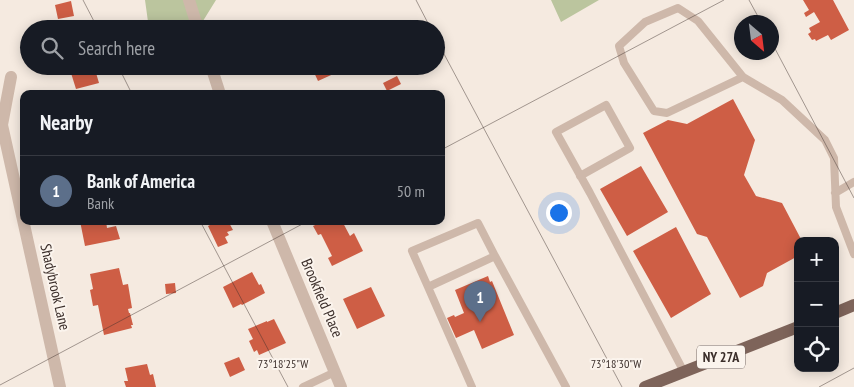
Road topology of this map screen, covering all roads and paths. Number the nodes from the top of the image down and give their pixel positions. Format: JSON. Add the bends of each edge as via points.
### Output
{"nodes":[{"id":1,"x":189,"y":0,"type":"edge"},
{"id":2,"x":195,"y":20,"type":"edge"},
{"id":3,"x":214,"y":75,"type":"edge"},
{"id":4,"x":11,"y":77,"type":"dead end"},
{"id":5,"x":743,"y":77,"type":"junction"},
{"id":6,"x":219,"y":90,"type":"edge"},
{"id":7,"x":580,"y":176,"type":"junction"},
{"id":8,"x":854,"y":182,"type":"edge"},
{"id":9,"x":835,"y":193,"type":"junction"},
{"id":10,"x":20,"y":206,"type":"edge"},
{"id":11,"x":24,"y":225,"type":"edge"},
{"id":12,"x":274,"y":225,"type":"edge"},
{"id":13,"x":854,"y":254,"type":"edge"},
{"id":14,"x":495,"y":256,"type":"junction"},
{"id":15,"x":428,"y":287,"type":"junction"},
{"id":16,"x":854,"y":306,"type":"edge"},
{"id":17,"x":839,"y":312,"type":"edge"},
{"id":18,"x":794,"y":329,"type":"edge"},
{"id":19,"x":335,"y":372,"type":"junction"},
{"id":20,"x":684,"y":372,"type":"junction"},
{"id":21,"x":659,"y":384,"type":"edge"},
{"id":22,"x":60,"y":387,"type":"edge"},
{"id":23,"x":303,"y":387,"type":"edge"},
{"id":24,"x":341,"y":387,"type":"edge"},
{"id":25,"x":472,"y":387,"type":"edge"},
{"id":26,"x":566,"y":387,"type":"edge"},
{"id":27,"x":645,"y":387,"type":"edge"}],
"edges":[{"from":1,"to":2,"type":"street"},
{"from":3,"to":6,"type":"street"},
{"from":4,"to":10,"type":"street","name":"Shadybrook Lane","via":[[2,125]]},
{"from":5,"to":5,"type":"lane","via":[[698,20],[678,8],[645,22],[619,46],[624,63],[654,110],[667,113]]},
{"from":5,"to":9,"type":"lane","via":[[782,100],[824,140],[834,158]]},
{"from":7,"to":7,"type":"lane","via":[[556,132],[606,105],[630,148]]},
{"from":7,"to":20,"type":"lane"},
{"from":8,"to":9,"type":"lane"},
{"from":9,"to":13,"type":"lane","via":[[836,207]]},
{"from":11,"to":22,"type":"street","name":"Shadybrook Lane"},
{"from":12,"to":19,"type":"street","name":"Brookfield Place"},
{"from":14,"to":15,"type":"lane"},
{"from":14,"to":15,"type":"lane","via":[[478,223],[412,251]]},
{"from":14,"to":26,"type":"lane"},
{"from":15,"to":25,"type":"lane"},
{"from":16,"to":17,"type":"main road"},
{"from":18,"to":20,"type":"main road","number":"NY 27A"},
{"from":19,"to":23,"type":"lane"},
{"from":19,"to":24,"type":"street","name":"Brookfield Place"},
{"from":20,"to":21,"type":"main road","number":"NY 27A"},
{"from":21,"to":27,"type":"main road","number":"NY 27A"}]}
